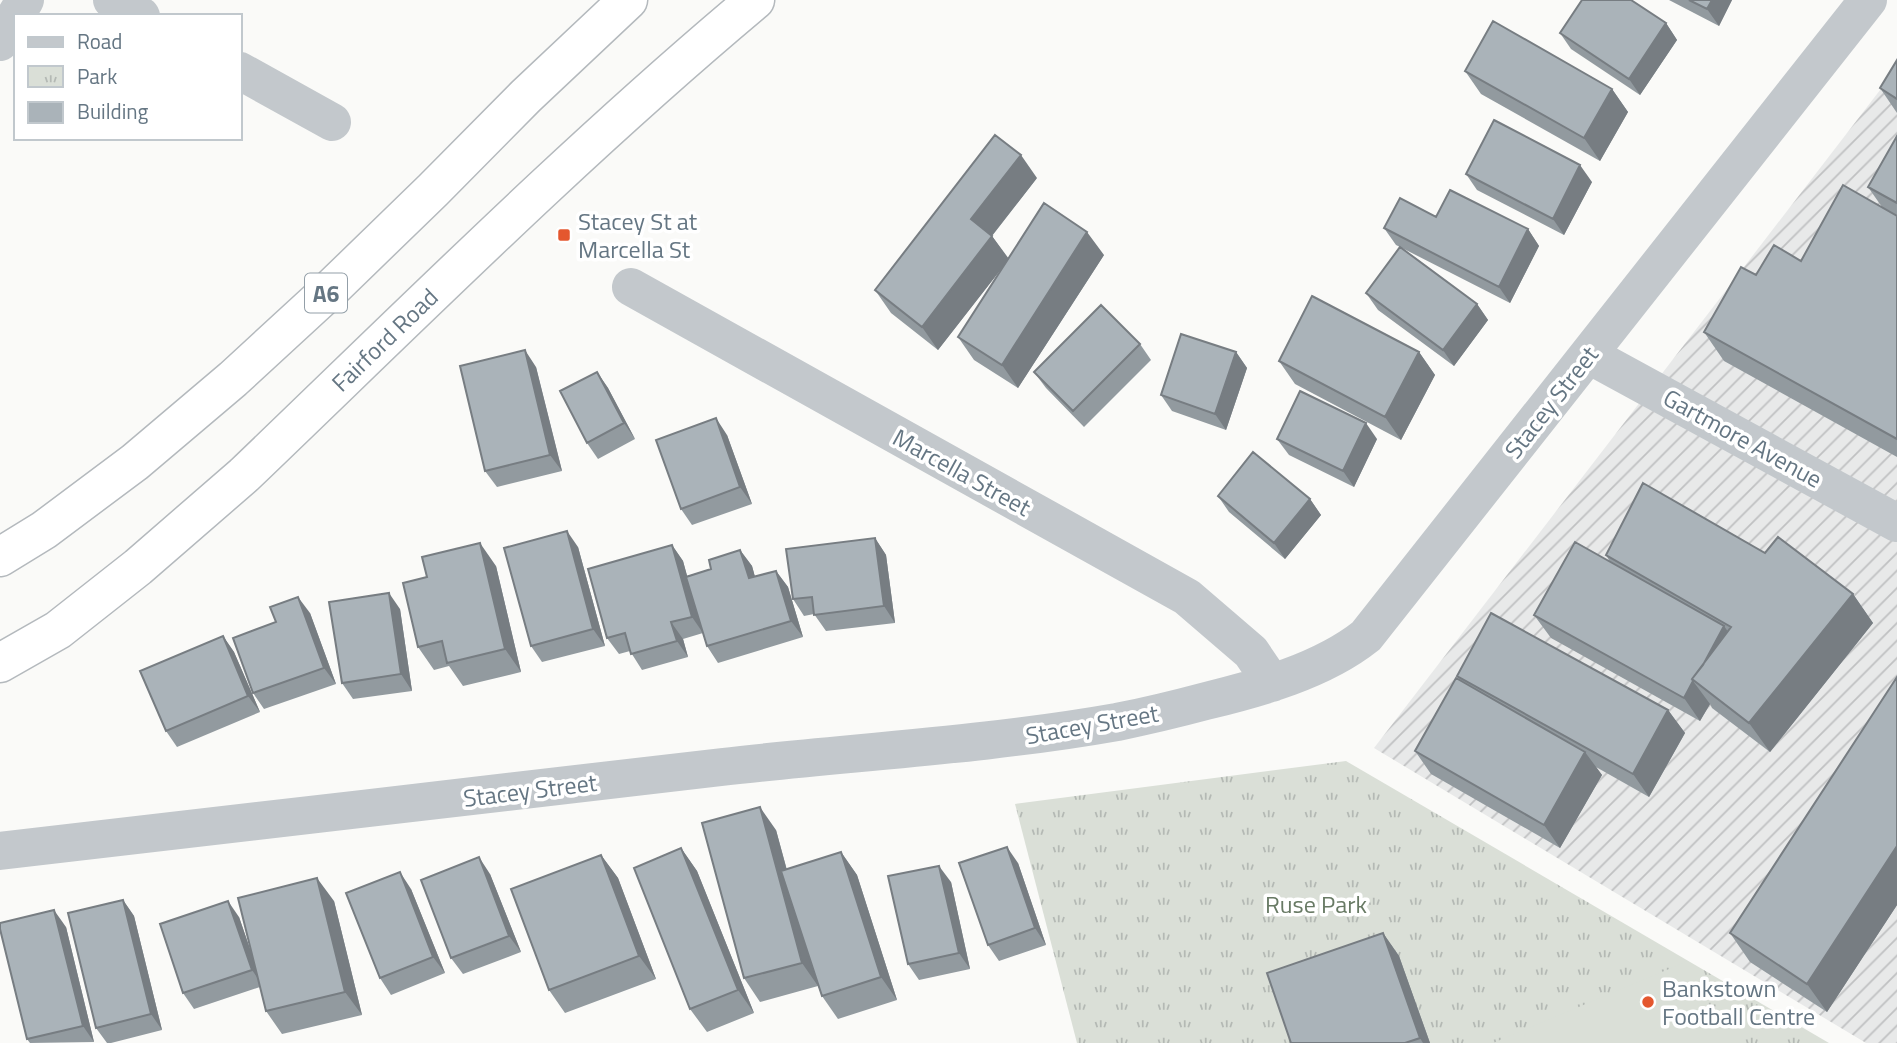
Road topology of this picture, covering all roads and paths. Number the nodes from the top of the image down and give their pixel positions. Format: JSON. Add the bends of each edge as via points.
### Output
{"nodes":[{"id":1,"x":112,"y":0,"type":"edge"},
{"id":2,"x":628,"y":0,"type":"edge"},
{"id":3,"x":755,"y":0,"type":"edge"},
{"id":4,"x":1868,"y":0,"type":"edge"},
{"id":5,"x":137,"y":14,"type":"edge"},
{"id":6,"x":14,"y":19,"type":"edge"},
{"id":7,"x":0,"y":43,"type":"edge"},
{"id":8,"x":242,"y":72,"type":"edge"},
{"id":9,"x":332,"y":122,"type":"dead end"},
{"id":10,"x":631,"y":288,"type":"dead end"},
{"id":11,"x":1589,"y":355,"type":"junction"},
{"id":12,"x":1897,"y":523,"type":"edge"},
{"id":13,"x":0,"y":557,"type":"edge"},
{"id":14,"x":0,"y":663,"type":"edge"},
{"id":15,"x":1272,"y":683,"type":"junction"},
{"id":16,"x":0,"y":851,"type":"edge"}],
"edges":[{"from":1,"to":5,"type":"street"},
{"from":2,"to":13,"type":"highway","number":"A6","via":[[333,288],[223,388],[135,462]]},
{"from":3,"to":14,"type":"highway","name":"Fairford Road","via":[[529,201],[199,516],[58,630]]},
{"from":4,"to":11,"type":"street","name":"Stacey Street"},
{"from":6,"to":7,"type":"street"},
{"from":8,"to":9,"type":"street"},
{"from":10,"to":15,"type":"street","name":"Marcella Street","via":[[1187,597],[1251,652]]},
{"from":11,"to":12,"type":"street","name":"Gartmore Avenue"},
{"from":11,"to":15,"type":"street","name":"Stacey Street","via":[[1366,636],[1330,659]]},
{"from":15,"to":16,"type":"street","name":"Stacey Street","via":[[1119,721],[1015,737]]}]}
